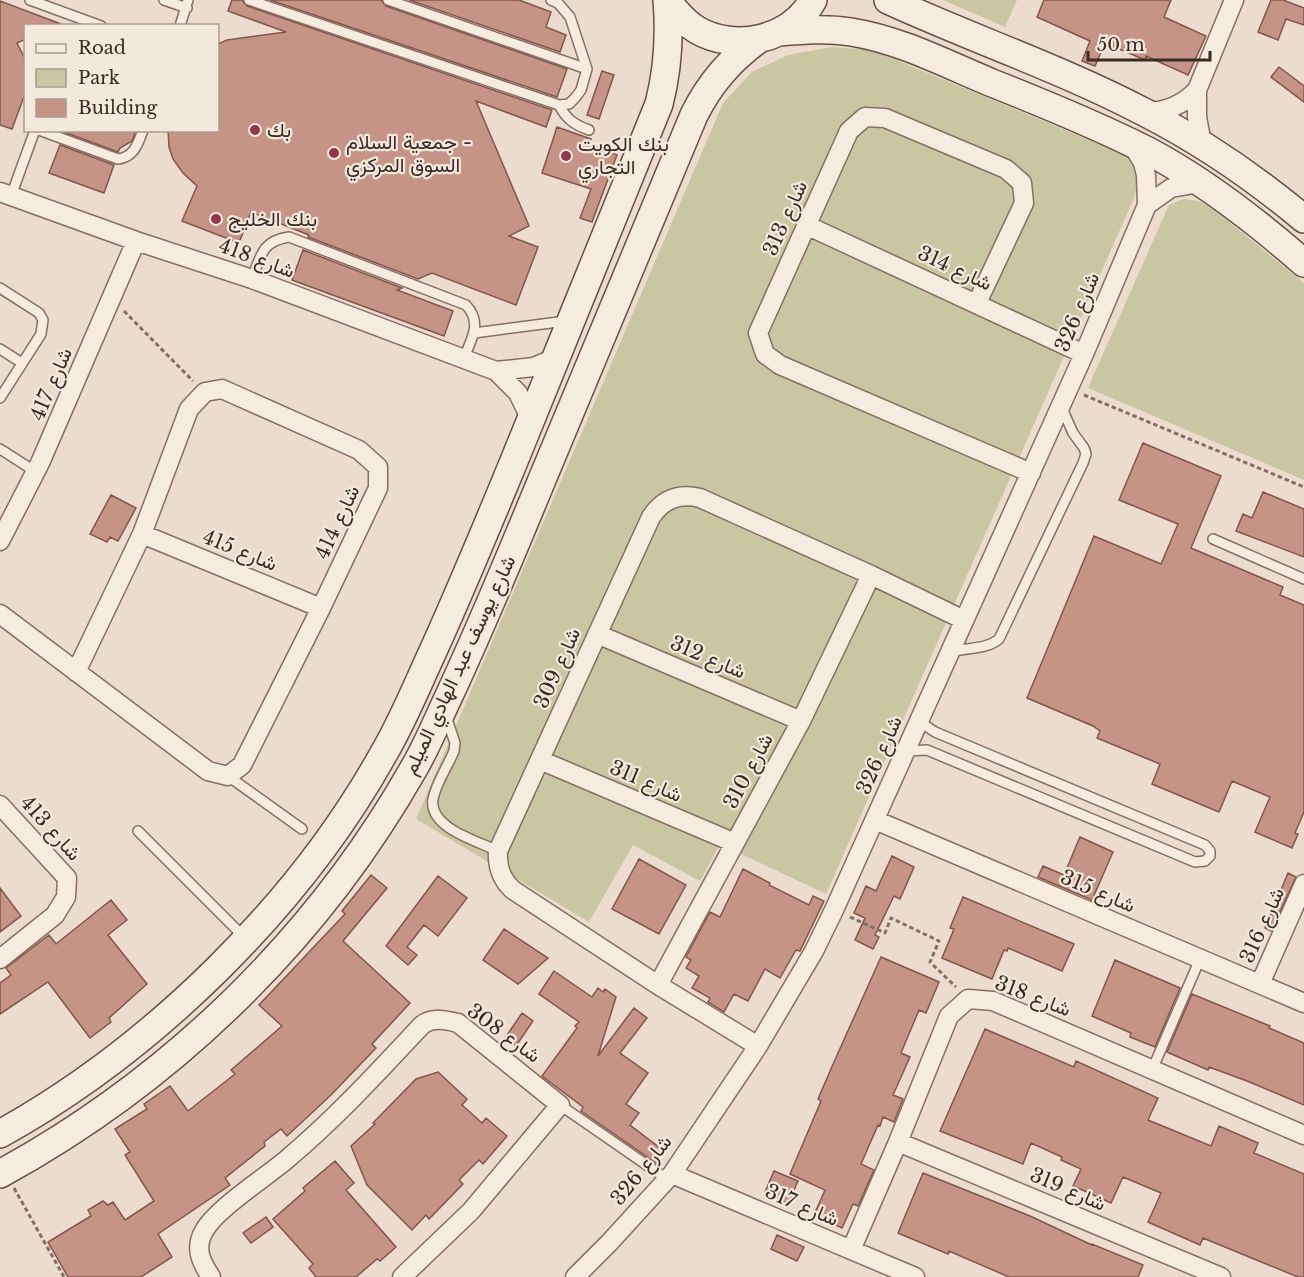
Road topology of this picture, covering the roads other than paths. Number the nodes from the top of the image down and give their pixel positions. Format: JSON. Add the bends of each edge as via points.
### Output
{"nodes":[{"id":1,"x":30,"y":0,"type":"edge"},
{"id":2,"x":165,"y":0,"type":"edge"},
{"id":3,"x":194,"y":0,"type":"edge"},
{"id":4,"x":249,"y":0,"type":"edge"},
{"id":5,"x":388,"y":0,"type":"edge"},
{"id":6,"x":551,"y":0,"type":"edge"},
{"id":7,"x":667,"y":0,"type":"edge"},
{"id":8,"x":813,"y":0,"type":"edge"},
{"id":9,"x":888,"y":0,"type":"edge"},
{"id":10,"x":1234,"y":0,"type":"edge"},
{"id":11,"x":187,"y":4,"type":"edge"},
{"id":12,"x":75,"y":21,"type":"edge"},
{"id":13,"x":91,"y":24,"type":"edge"},
{"id":14,"x":181,"y":24,"type":"edge"},
{"id":15,"x":962,"y":32,"type":"junction"},
{"id":16,"x":769,"y":36,"type":"junction"},
{"id":17,"x":947,"y":64,"type":"junction"},
{"id":18,"x":587,"y":69,"type":"junction"},
{"id":19,"x":1197,"y":90,"type":"junction"},
{"id":20,"x":559,"y":105,"type":"junction"},
{"id":21,"x":1146,"y":112,"type":"junction"},
{"id":22,"x":589,"y":130,"type":"dead end"},
{"id":23,"x":36,"y":132,"type":"edge"},
{"id":24,"x":43,"y":132,"type":"edge"},
{"id":25,"x":142,"y":132,"type":"edge"},
{"id":26,"x":1132,"y":144,"type":"junction"},
{"id":27,"x":1202,"y":144,"type":"junction"},
{"id":28,"x":1200,"y":183,"type":"junction"},
{"id":29,"x":6,"y":194,"type":"edge"},
{"id":30,"x":1147,"y":205,"type":"junction"},
{"id":31,"x":1304,"y":219,"type":"edge"},
{"id":32,"x":806,"y":225,"type":"junction"},
{"id":33,"x":136,"y":241,"type":"junction"},
{"id":34,"x":1304,"y":263,"type":"edge"},
{"id":35,"x":252,"y":279,"type":"junction"},
{"id":36,"x":0,"y":288,"type":"edge"},
{"id":37,"x":977,"y":303,"type":"junction"},
{"id":38,"x":572,"y":320,"type":"junction"},
{"id":39,"x":474,"y":333,"type":"junction"},
{"id":40,"x":0,"y":348,"type":"edge"},
{"id":41,"x":1083,"y":354,"type":"junction"},
{"id":42,"x":557,"y":357,"type":"junction"},
{"id":43,"x":463,"y":360,"type":"junction"},
{"id":44,"x":22,"y":363,"type":"junction"},
{"id":45,"x":496,"y":372,"type":"junction"},
{"id":46,"x":1065,"y":396,"type":"junction"},
{"id":47,"x":0,"y":398,"type":"edge"},
{"id":48,"x":531,"y":420,"type":"junction"},
{"id":49,"x":0,"y":449,"type":"edge"},
{"id":50,"x":36,"y":472,"type":"junction"},
{"id":51,"x":1031,"y":473,"type":"junction"},
{"id":52,"x":142,"y":534,"type":"junction"},
{"id":53,"x":1213,"y":539,"type":"dead end"},
{"id":54,"x":0,"y":541,"type":"edge"},
{"id":55,"x":871,"y":575,"type":"junction"},
{"id":56,"x":1304,"y":579,"type":"edge"},
{"id":57,"x":321,"y":608,"type":"junction"},
{"id":58,"x":0,"y":614,"type":"edge"},
{"id":59,"x":964,"y":620,"type":"junction"},
{"id":60,"x":597,"y":634,"type":"junction"},
{"id":61,"x":949,"y":653,"type":"junction"},
{"id":62,"x":76,"y":672,"type":"junction"},
{"id":63,"x":444,"y":708,"type":"junction"},
{"id":64,"x":920,"y":719,"type":"junction"},
{"id":65,"x":801,"y":721,"type":"junction"},
{"id":66,"x":397,"y":731,"type":"junction"},
{"id":67,"x":423,"y":751,"type":"junction"},
{"id":68,"x":906,"y":751,"type":"junction"},
{"id":69,"x":382,"y":757,"type":"junction"},
{"id":70,"x":540,"y":760,"type":"junction"},
{"id":71,"x":228,"y":776,"type":"junction"},
{"id":72,"x":0,"y":805,"type":"edge"},
{"id":73,"x":875,"y":820,"type":"junction"},
{"id":74,"x":302,"y":829,"type":"dead end"},
{"id":75,"x":138,"y":831,"type":"dead end"},
{"id":76,"x":735,"y":843,"type":"junction"},
{"id":77,"x":498,"y":851,"type":"junction"},
{"id":78,"x":1304,"y":884,"type":"edge"},
{"id":79,"x":315,"y":912,"type":"junction"},
{"id":80,"x":246,"y":939,"type":"junction"},
{"id":81,"x":0,"y":959,"type":"edge"},
{"id":82,"x":1200,"y":959,"type":"junction"},
{"id":83,"x":1260,"y":984,"type":"junction"},
{"id":84,"x":658,"y":985,"type":"junction"},
{"id":85,"x":1304,"y":1003,"type":"edge"},
{"id":86,"x":758,"y":1046,"type":"junction"},
{"id":87,"x":1152,"y":1070,"type":"junction"},
{"id":88,"x":560,"y":1105,"type":"junction"},
{"id":89,"x":0,"y":1134,"type":"edge"},
{"id":90,"x":1304,"y":1135,"type":"edge"},
{"id":91,"x":898,"y":1142,"type":"junction"},
{"id":92,"x":2,"y":1172,"type":"edge"},
{"id":93,"x":669,"y":1176,"type":"junction"},
{"id":94,"x":850,"y":1250,"type":"junction"},
{"id":95,"x":1177,"y":1269,"type":"edge"},
{"id":96,"x":906,"y":1275,"type":"edge"},
{"id":97,"x":212,"y":1277,"type":"edge"},
{"id":98,"x":402,"y":1277,"type":"edge"},
{"id":99,"x":575,"y":1277,"type":"edge"},
{"id":100,"x":1221,"y":1277,"type":"edge"}],
"edges":[{"from":1,"to":12,"type":"lane"},
{"from":2,"to":11,"type":"lane"},
{"from":3,"to":11,"type":"lane"},
{"from":4,"to":20,"type":"lane"},
{"from":5,"to":18,"type":"lane"},
{"from":6,"to":18,"type":"lane","via":[[570,16]]},
{"from":7,"to":16,"type":"street","via":[[697,30],[717,38],[738,41]]},
{"from":7,"to":38,"type":"street","name":"شارع يوسف عبد الهادي الميلم","via":[[668,61],[659,104]]},
{"from":8,"to":16,"type":"street","name":"شارع يوسف عبد الهادي الميلم","via":[[797,20]]},
{"from":9,"to":15,"type":"street"},
{"from":10,"to":19,"type":"street"},
{"from":11,"to":14,"type":"lane"},
{"from":12,"to":13,"type":"lane"},
{"from":15,"to":17,"type":"street","via":[[949,45]]},
{"from":15,"to":21,"type":"street"},
{"from":16,"to":17,"type":"street","via":[[826,29],[849,32],[891,41]]},
{"from":16,"to":63,"type":"street","name":"شارع يوسف عبد الهادي الميلم","via":[[742,51],[714,80],[694,115]]},
{"from":17,"to":26,"type":"street"},
{"from":18,"to":20,"type":"lane","via":[[575,98],[569,104]]},
{"from":19,"to":21,"type":"street","via":[[1174,108]]},
{"from":19,"to":27,"type":"street"},
{"from":20,"to":22,"type":"lane","via":[[568,119]]},
{"from":21,"to":27,"type":"street"},
{"from":23,"to":29,"type":"lane"},
{"from":24,"to":25,"type":"lane","via":[[118,159],[133,153]]},
{"from":26,"to":28,"type":"street"},
{"from":26,"to":30,"type":"street","name":"شارع 326","via":[[1146,175]]},
{"from":27,"to":31,"type":"street"},
{"from":28,"to":30,"type":"street","via":[[1171,188]]},
{"from":28,"to":34,"type":"street"},
{"from":29,"to":33,"type":"street","name":"شارع 418"},
{"from":30,"to":41,"type":"street","name":"شارع 326"},
{"from":32,"to":37,"type":"street","name":"شارع 314"},
{"from":32,"to":37,"type":"street","name":"شارع 313","via":[[849,131],[865,117],[885,118],[1006,169],[1022,183],[1024,203]]},
{"from":32,"to":51,"type":"street","name":"شارع 313","via":[[758,333],[765,354],[780,365]]},
{"from":33,"to":35,"type":"street","name":"شارع 418"},
{"from":33,"to":50,"type":"street","name":"شارع 417"},
{"from":35,"to":39,"type":"lane","via":[[264,248],[271,241],[289,237],[466,305],[474,314]]},
{"from":35,"to":43,"type":"street","name":"شارع 418"},
{"from":36,"to":44,"type":"lane","via":[[39,313],[43,320],[41,334]]},
{"from":37,"to":41,"type":"street","name":"شارع 314"},
{"from":38,"to":39,"type":"lane"},
{"from":38,"to":42,"type":"street","name":"شارع يوسف عبد الهادي الميلم"},
{"from":39,"to":43,"type":"lane"},
{"from":40,"to":44,"type":"lane"},
{"from":41,"to":46,"type":"street","name":"شارع 326"},
{"from":42,"to":45,"type":"street","name":"شارع 418","via":[[534,367]]},
{"from":42,"to":48,"type":"street","name":"شارع يوسف عبد الهادي الميلم"},
{"from":43,"to":45,"type":"street","name":"شارع 418"},
{"from":44,"to":47,"type":"lane"},
{"from":45,"to":48,"type":"street","name":"شارع 418","via":[[518,393]]},
{"from":46,"to":51,"type":"street","name":"شارع 326"},
{"from":46,"to":61,"type":"lane","via":[[1073,433],[1086,454],[1083,463],[999,639],[986,646]]},
{"from":48,"to":66,"type":"street","name":"شارع يوسف عبد الهادي الميلم"},
{"from":49,"to":50,"type":"lane"},
{"from":50,"to":54,"type":"street","name":"شارع 417"},
{"from":51,"to":59,"type":"street","name":"شارع 326"},
{"from":52,"to":57,"type":"street","name":"شارع 415"},
{"from":52,"to":57,"type":"street","name":"شارع 414","via":[[189,409],[205,392],[222,389],[359,450],[378,466],[378,488]]},
{"from":52,"to":62,"type":"street"},
{"from":53,"to":56,"type":"lane"},
{"from":55,"to":59,"type":"street","name":"شارع 309"},
{"from":55,"to":60,"type":"street","name":"شارع 309","via":[[700,498],[681,496],[663,502],[651,517]]},
{"from":55,"to":65,"type":"street","name":"شارع 310"},
{"from":57,"to":71,"type":"street","name":"شارع 414","via":[[242,765]]},
{"from":58,"to":62,"type":"street"},
{"from":59,"to":61,"type":"street","name":"شارع 326"},
{"from":60,"to":65,"type":"street","name":"شارع 312"},
{"from":60,"to":70,"type":"street","name":"شارع 309"},
{"from":61,"to":64,"type":"street","name":"شارع 326"},
{"from":62,"to":71,"type":"street","via":[[208,771]]},
{"from":63,"to":67,"type":"street","name":"شارع يوسف عبد الهادي الميلم"},
{"from":63,"to":77,"type":"lane","via":[[455,743],[433,798],[433,809],[446,826]]},
{"from":64,"to":68,"type":"street","name":"شارع 326"},
{"from":64,"to":68,"type":"lane","via":[[935,732],[1205,845],[1209,856],[1201,863],[1195,862],[927,750]]},
{"from":65,"to":76,"type":"street","name":"شارع 310"},
{"from":66,"to":67,"type":"street","via":[[406,746]]},
{"from":66,"to":69,"type":"street","name":"شارع يوسف عبد الهادي الميلم"},
{"from":67,"to":79,"type":"street","name":"شارع يوسف عبد الهادي الميلم","via":[[390,807]]},
{"from":68,"to":73,"type":"street","name":"شارع 326"},
{"from":69,"to":79,"type":"street","via":[[397,767],[398,781]]},
{"from":69,"to":80,"type":"street","name":"شارع يوسف عبد الهادي الميلم","via":[[329,840]]},
{"from":70,"to":76,"type":"street","name":"شارع 311"},
{"from":70,"to":77,"type":"street","name":"شارع 309"},
{"from":71,"to":74,"type":"lane"},
{"from":72,"to":81,"type":"street","name":"شارع 413","via":[[67,878],[66,897],[55,915]]},
{"from":73,"to":82,"type":"street","name":"شارع 315"},
{"from":73,"to":86,"type":"street","name":"شارع 326","via":[[814,951]]},
{"from":75,"to":80,"type":"lane"},
{"from":76,"to":84,"type":"street","name":"شارع 310"},
{"from":77,"to":84,"type":"street","via":[[500,873],[513,890]]},
{"from":78,"to":83,"type":"street","name":"شارع 316"},
{"from":79,"to":92,"type":"street","name":"شارع يوسف عبد الهادي الميلم","via":[[235,1000],[168,1060],[87,1121]]},
{"from":80,"to":89,"type":"street","name":"شارع يوسف عبد الهادي الميلم","via":[[121,1054],[51,1104]]},
{"from":82,"to":83,"type":"street","name":"شارع 315"},
{"from":82,"to":87,"type":"lane"},
{"from":83,"to":85,"type":"street","name":"شارع 315"},
{"from":84,"to":86,"type":"street"},
{"from":86,"to":93,"type":"street","name":"شارع 326"},
{"from":87,"to":90,"type":"street","name":"شارع 318"},
{"from":87,"to":91,"type":"street","name":"شارع 318","via":[[993,1001],[968,999],[949,1016]]},
{"from":88,"to":93,"type":"lane"},
{"from":88,"to":97,"type":"street","name":"شارع 308","via":[[458,1023],[428,1021],[288,1159],[209,1224],[199,1246],[201,1262]]},
{"from":88,"to":98,"type":"street","via":[[471,1212]]},
{"from":91,"to":94,"type":"street","name":"شارع 318"},
{"from":91,"to":95,"type":"street","name":"شارع 319"},
{"from":93,"to":94,"type":"street","name":"شارع 317"},
{"from":93,"to":99,"type":"street","name":"شارع 326"},
{"from":94,"to":96,"type":"street","name":"شارع 317"},
{"from":95,"to":100,"type":"street","name":"شارع 319"}]}
